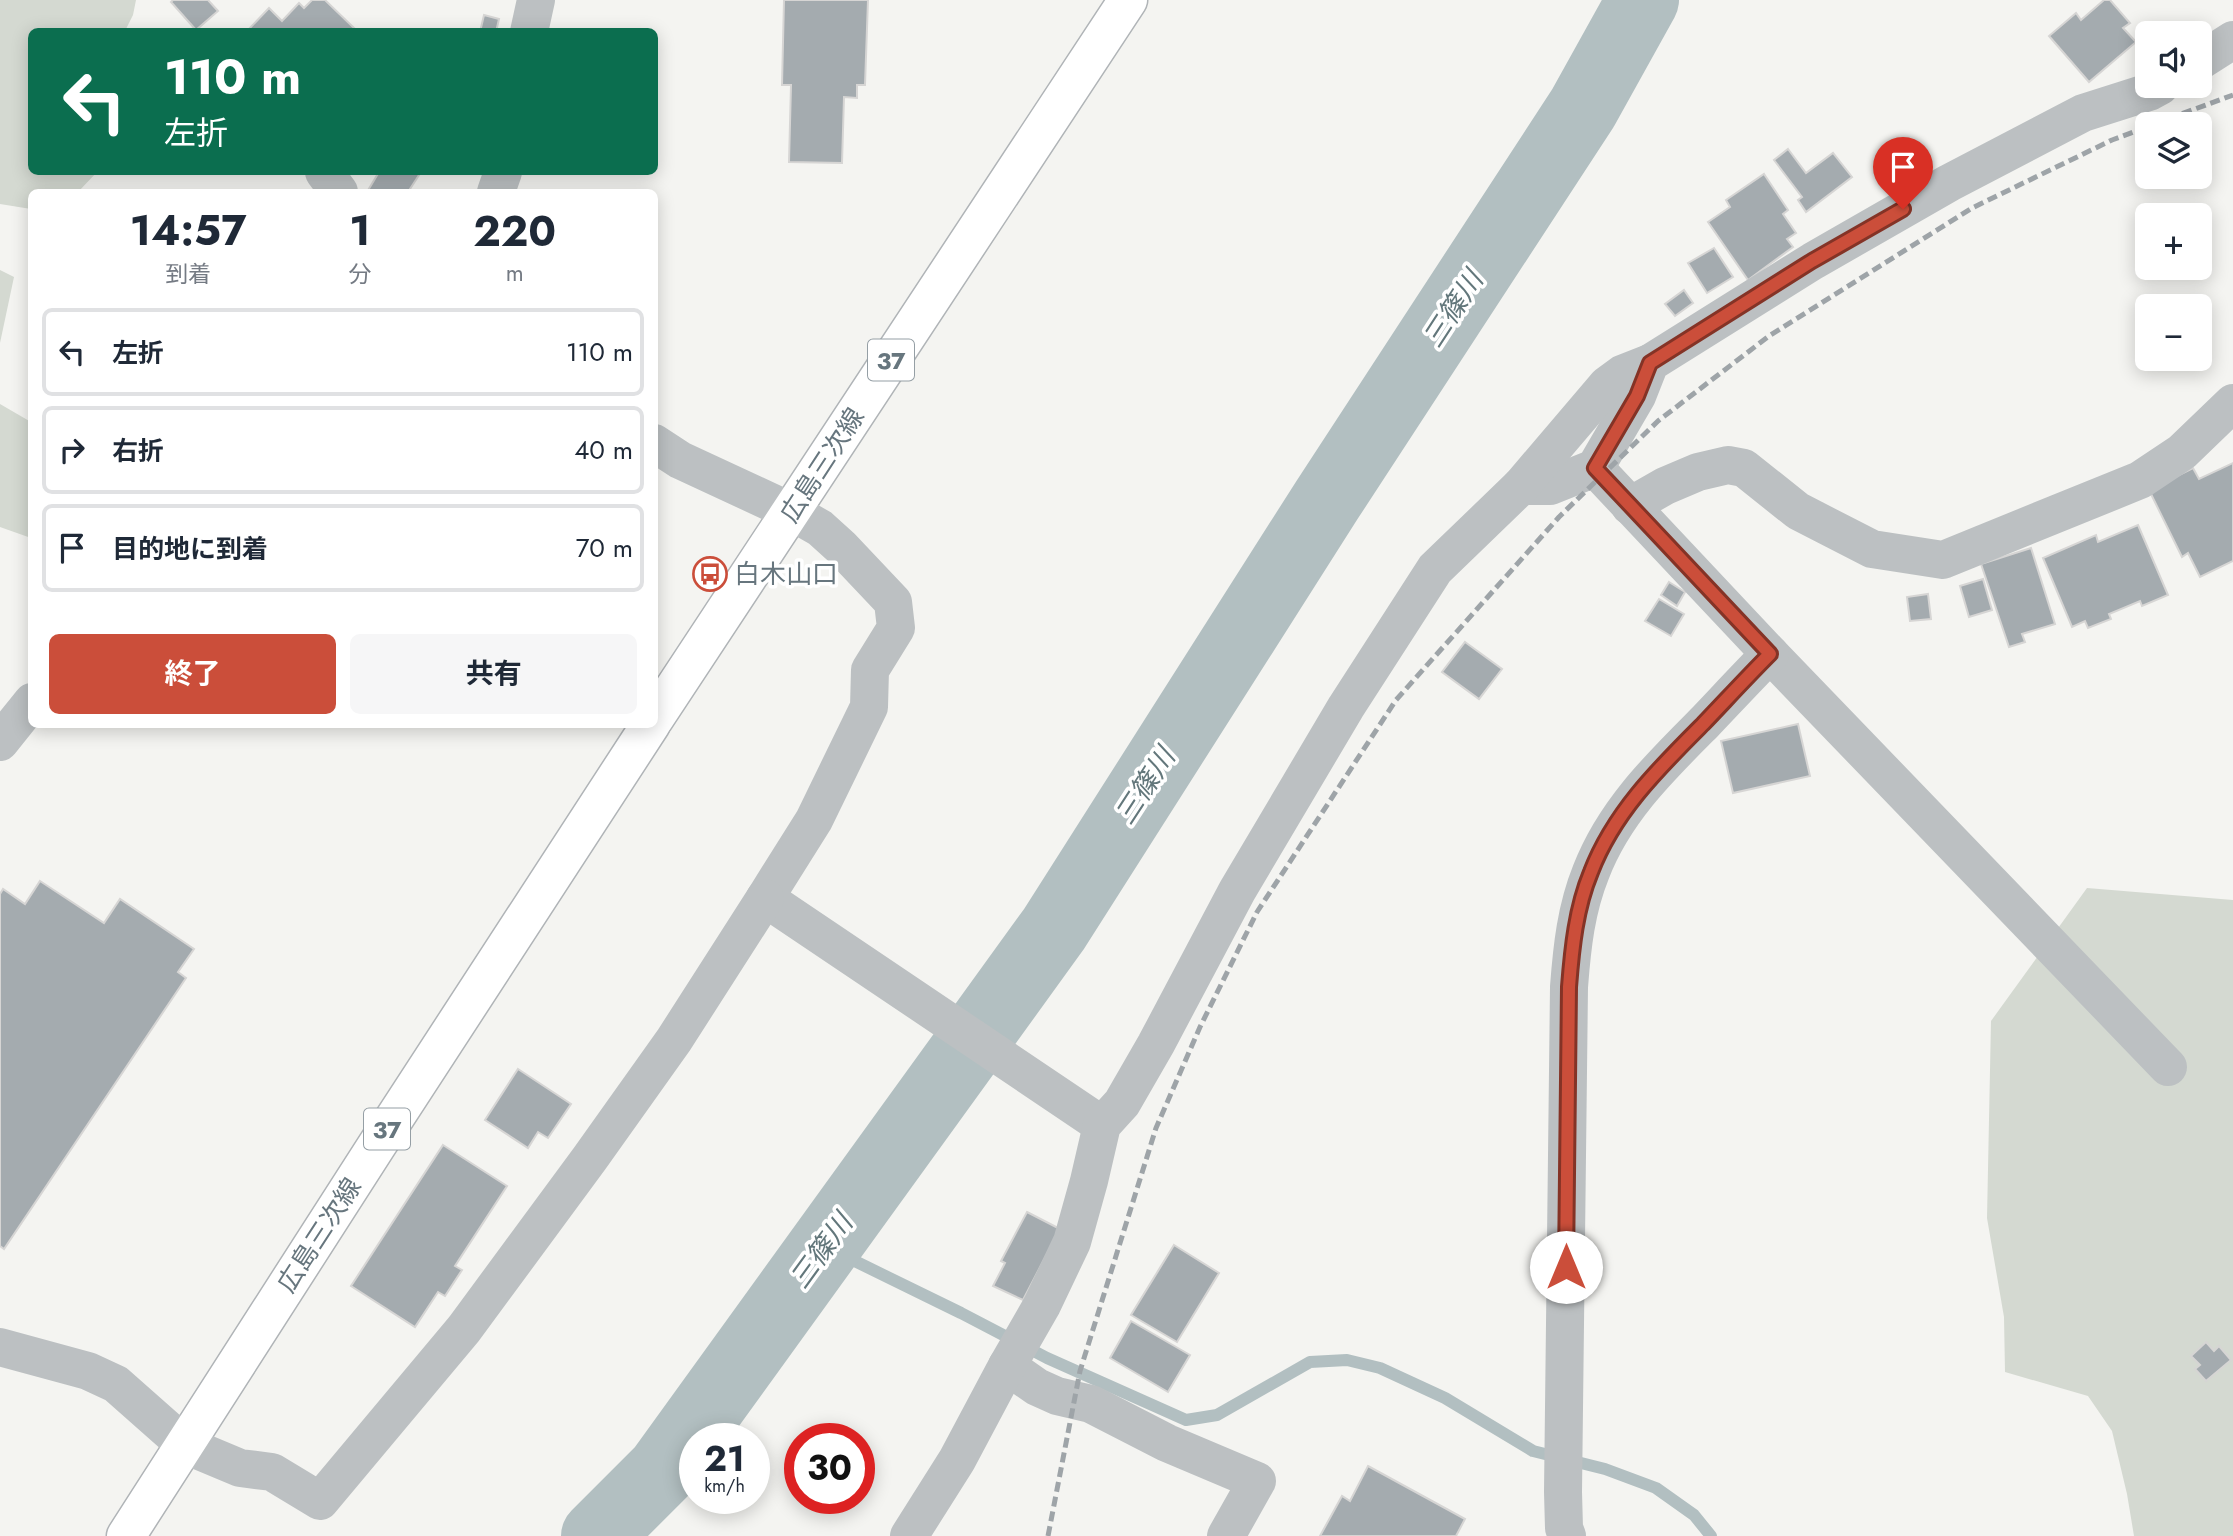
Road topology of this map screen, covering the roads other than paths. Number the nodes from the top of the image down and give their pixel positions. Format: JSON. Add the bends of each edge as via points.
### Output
{"nodes":[{"id":1,"x":536,"y":0,"type":"edge"},
{"id":2,"x":1128,"y":0,"type":"edge"},
{"id":3,"x":530,"y":28,"type":"edge"},
{"id":4,"x":2233,"y":40,"type":"edge"},
{"id":5,"x":2212,"y":53,"type":"edge"},
{"id":6,"x":2135,"y":96,"type":"edge"},
{"id":7,"x":1650,"y":363,"type":"junction"},
{"id":8,"x":2233,"y":403,"type":"edge"},
{"id":9,"x":658,"y":446,"type":"edge"},
{"id":10,"x":1595,"y":468,"type":"junction"},
{"id":11,"x":1521,"y":486,"type":"junction"},
{"id":12,"x":1630,"y":506,"type":"junction"},
{"id":13,"x":792,"y":512,"type":"junction"},
{"id":14,"x":1770,"y":654,"type":"junction"},
{"id":15,"x":28,"y":707,"type":"edge"},
{"id":16,"x":658,"y":713,"type":"edge"},
{"id":17,"x":648,"y":728,"type":"edge"},
{"id":18,"x":0,"y":742,"type":"edge"},
{"id":19,"x":775,"y":905,"type":"junction"},
{"id":20,"x":2168,"y":1068,"type":"dead end"},
{"id":21,"x":1095,"y":1120,"type":"junction"},
{"id":22,"x":0,"y":1348,"type":"edge"},
{"id":23,"x":1007,"y":1366,"type":"junction"},
{"id":24,"x":184,"y":1445,"type":"junction"},
{"id":25,"x":126,"y":1536,"type":"edge"},
{"id":26,"x":909,"y":1536,"type":"edge"},
{"id":27,"x":1226,"y":1536,"type":"edge"},
{"id":28,"x":1567,"y":1536,"type":"edge"}],
"edges":[{"from":1,"to":3,"type":"street"},
{"from":2,"to":13,"type":"main road","name":"広島三次線","number":"37"},
{"from":4,"to":5,"type":"street"},
{"from":6,"to":7,"type":"street","via":[[2083,113],[1949,183],[1812,261]]},
{"from":7,"to":10,"type":"street","via":[[1637,396]]},
{"from":7,"to":11,"type":"street","via":[[1607,384]]},
{"from":8,"to":12,"type":"street","via":[[2182,452],[2140,480],[1943,560],[1872,550],[1798,511],[1744,468],[1728,465],[1698,472]]},
{"from":9,"to":13,"type":"street"},
{"from":10,"to":11,"type":"street","via":[[1550,486]]},
{"from":10,"to":12,"type":"street"},
{"from":11,"to":21,"type":"street","via":[[1436,569],[1346,706],[1237,891],[1122,1103]]},
{"from":12,"to":14,"type":"street"},
{"from":13,"to":16,"type":"main road","name":"広島三次線","number":"37"},
{"from":13,"to":19,"type":"street","via":[[820,528],[893,602],[896,628],[870,670],[869,707]]},
{"from":14,"to":20,"type":"street"},
{"from":14,"to":28,"type":"street","via":[[1657,770],[1625,810],[1591,870],[1581,903],[1569,987],[1563,1492]]},
{"from":15,"to":18,"type":"street"},
{"from":17,"to":24,"type":"main road","name":"広島三次線","number":"37"},
{"from":19,"to":21,"type":"street"},
{"from":19,"to":24,"type":"street","via":[[464,1329],[320,1501],[272,1472],[240,1468]]},
{"from":21,"to":23,"type":"street","via":[[1089,1181],[1072,1242]]},
{"from":22,"to":24,"type":"street","via":[[88,1371],[116,1384]]},
{"from":23,"to":26,"type":"street","via":[[957,1460]]},
{"from":23,"to":27,"type":"street","via":[[1037,1387],[1091,1404],[1257,1481]]},
{"from":24,"to":25,"type":"main road","name":"広島三次線","number":"37"}]}
